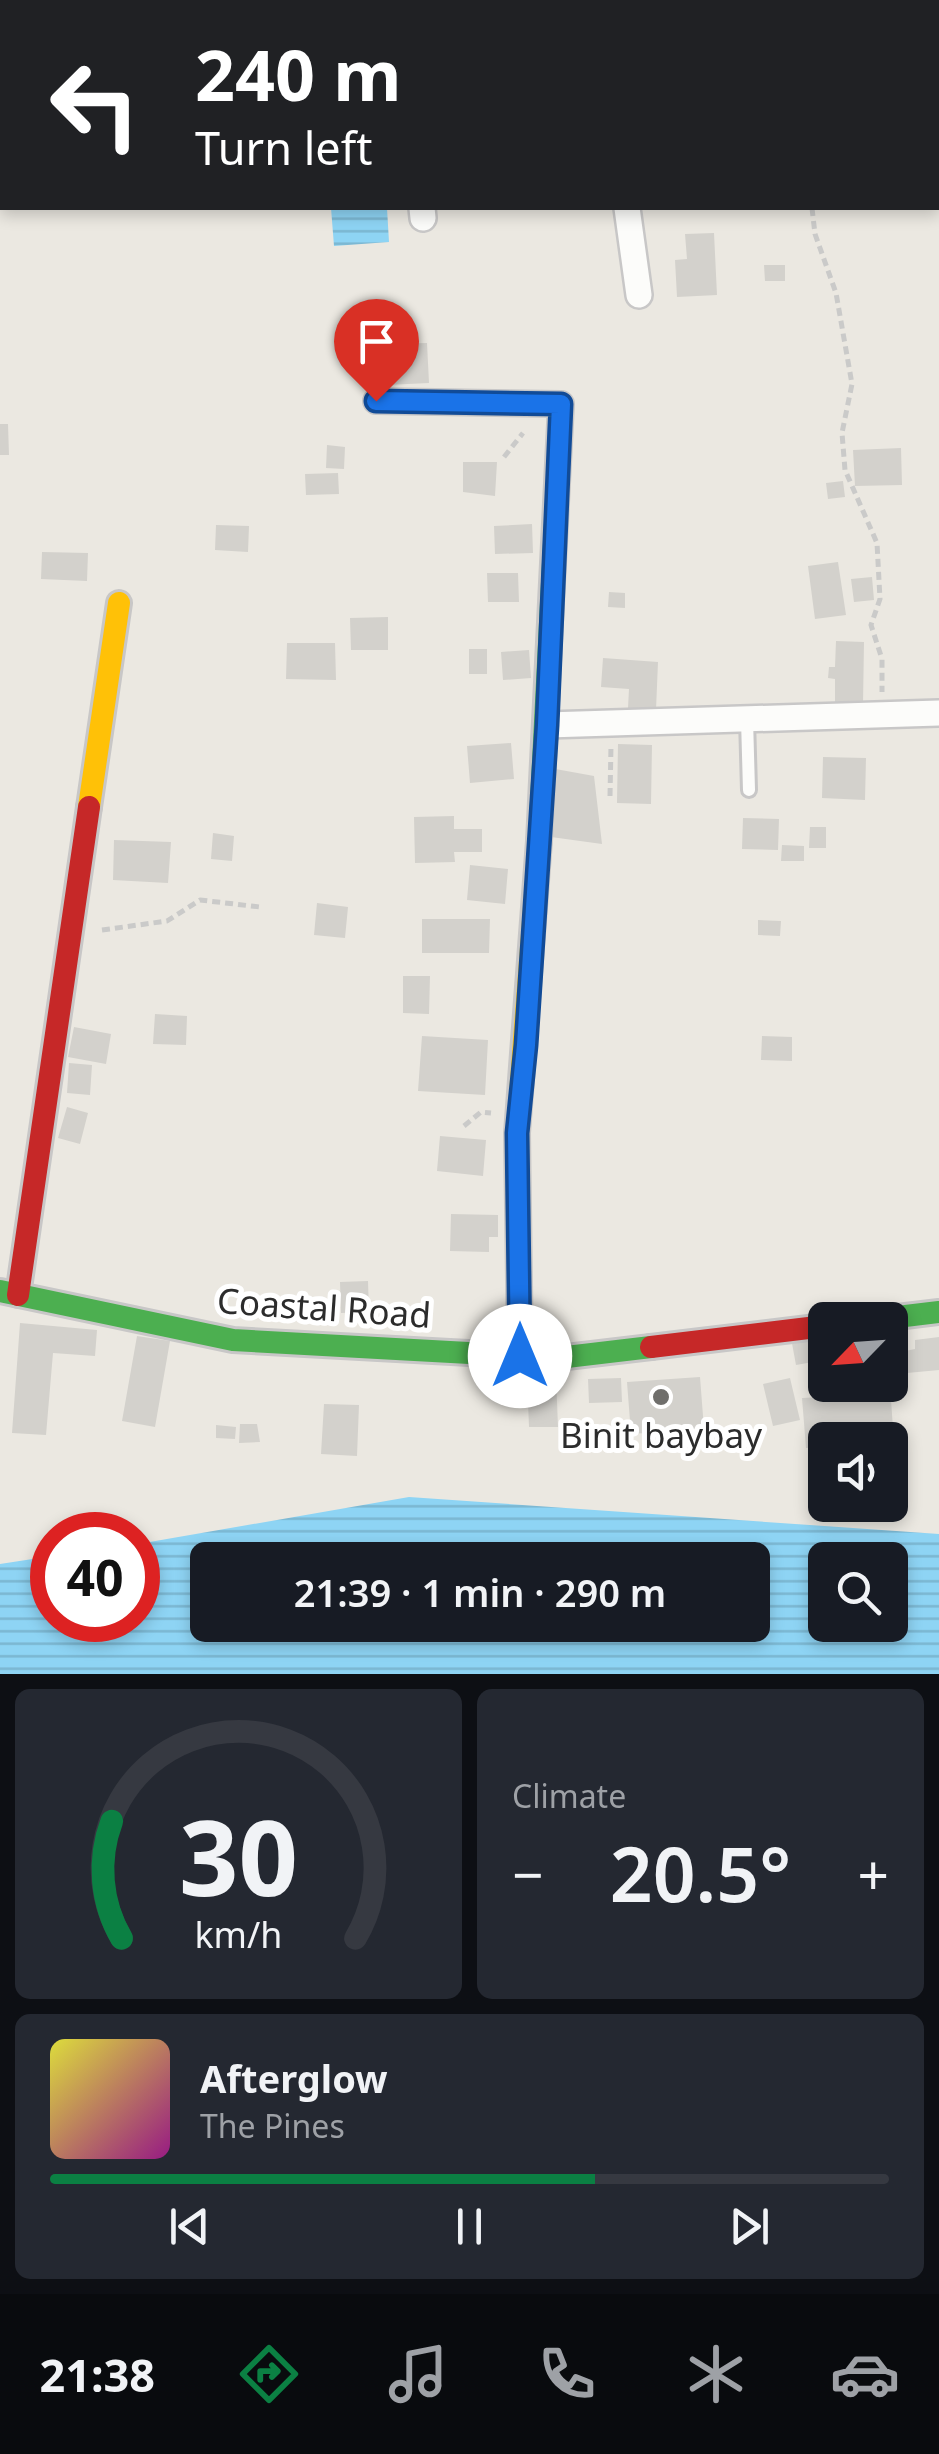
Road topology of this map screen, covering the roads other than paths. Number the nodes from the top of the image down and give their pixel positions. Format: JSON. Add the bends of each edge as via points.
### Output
{"nodes":[{"id":1,"x":627,"y":210,"type":"edge"},
{"id":2,"x":640,"y":295,"type":"dead end"},
{"id":3,"x":376,"y":401,"type":"dead end"},
{"id":4,"x":118,"y":603,"type":"dead end"},
{"id":5,"x":939,"y":714,"type":"edge"},
{"id":6,"x":747,"y":719,"type":"junction"},
{"id":7,"x":547,"y":725,"type":"junction"},
{"id":8,"x":748,"y":790,"type":"dead end"},
{"id":9,"x":9,"y":1293,"type":"edge"},
{"id":10,"x":939,"y":1312,"type":"edge"},
{"id":11,"x":908,"y":1316,"type":"edge"},
{"id":12,"x":808,"y":1328,"type":"edge"},
{"id":13,"x":520,"y":1356,"type":"junction"}],
"edges":[{"from":1,"to":2,"type":"street"},
{"from":3,"to":7,"type":"street","via":[[561,404]]},
{"from":4,"to":9,"type":"street"},
{"from":5,"to":6,"type":"street"},
{"from":6,"to":7,"type":"street"},
{"from":6,"to":8,"type":"lane"},
{"from":7,"to":13,"type":"street","via":[[517,1133]]},
{"from":9,"to":13,"type":"street","name":"Coastal Road","via":[[233,1340]]},
{"from":10,"to":11,"type":"street"},
{"from":12,"to":13,"type":"street","name":"Coastal Road","via":[[558,1358]]}]}
